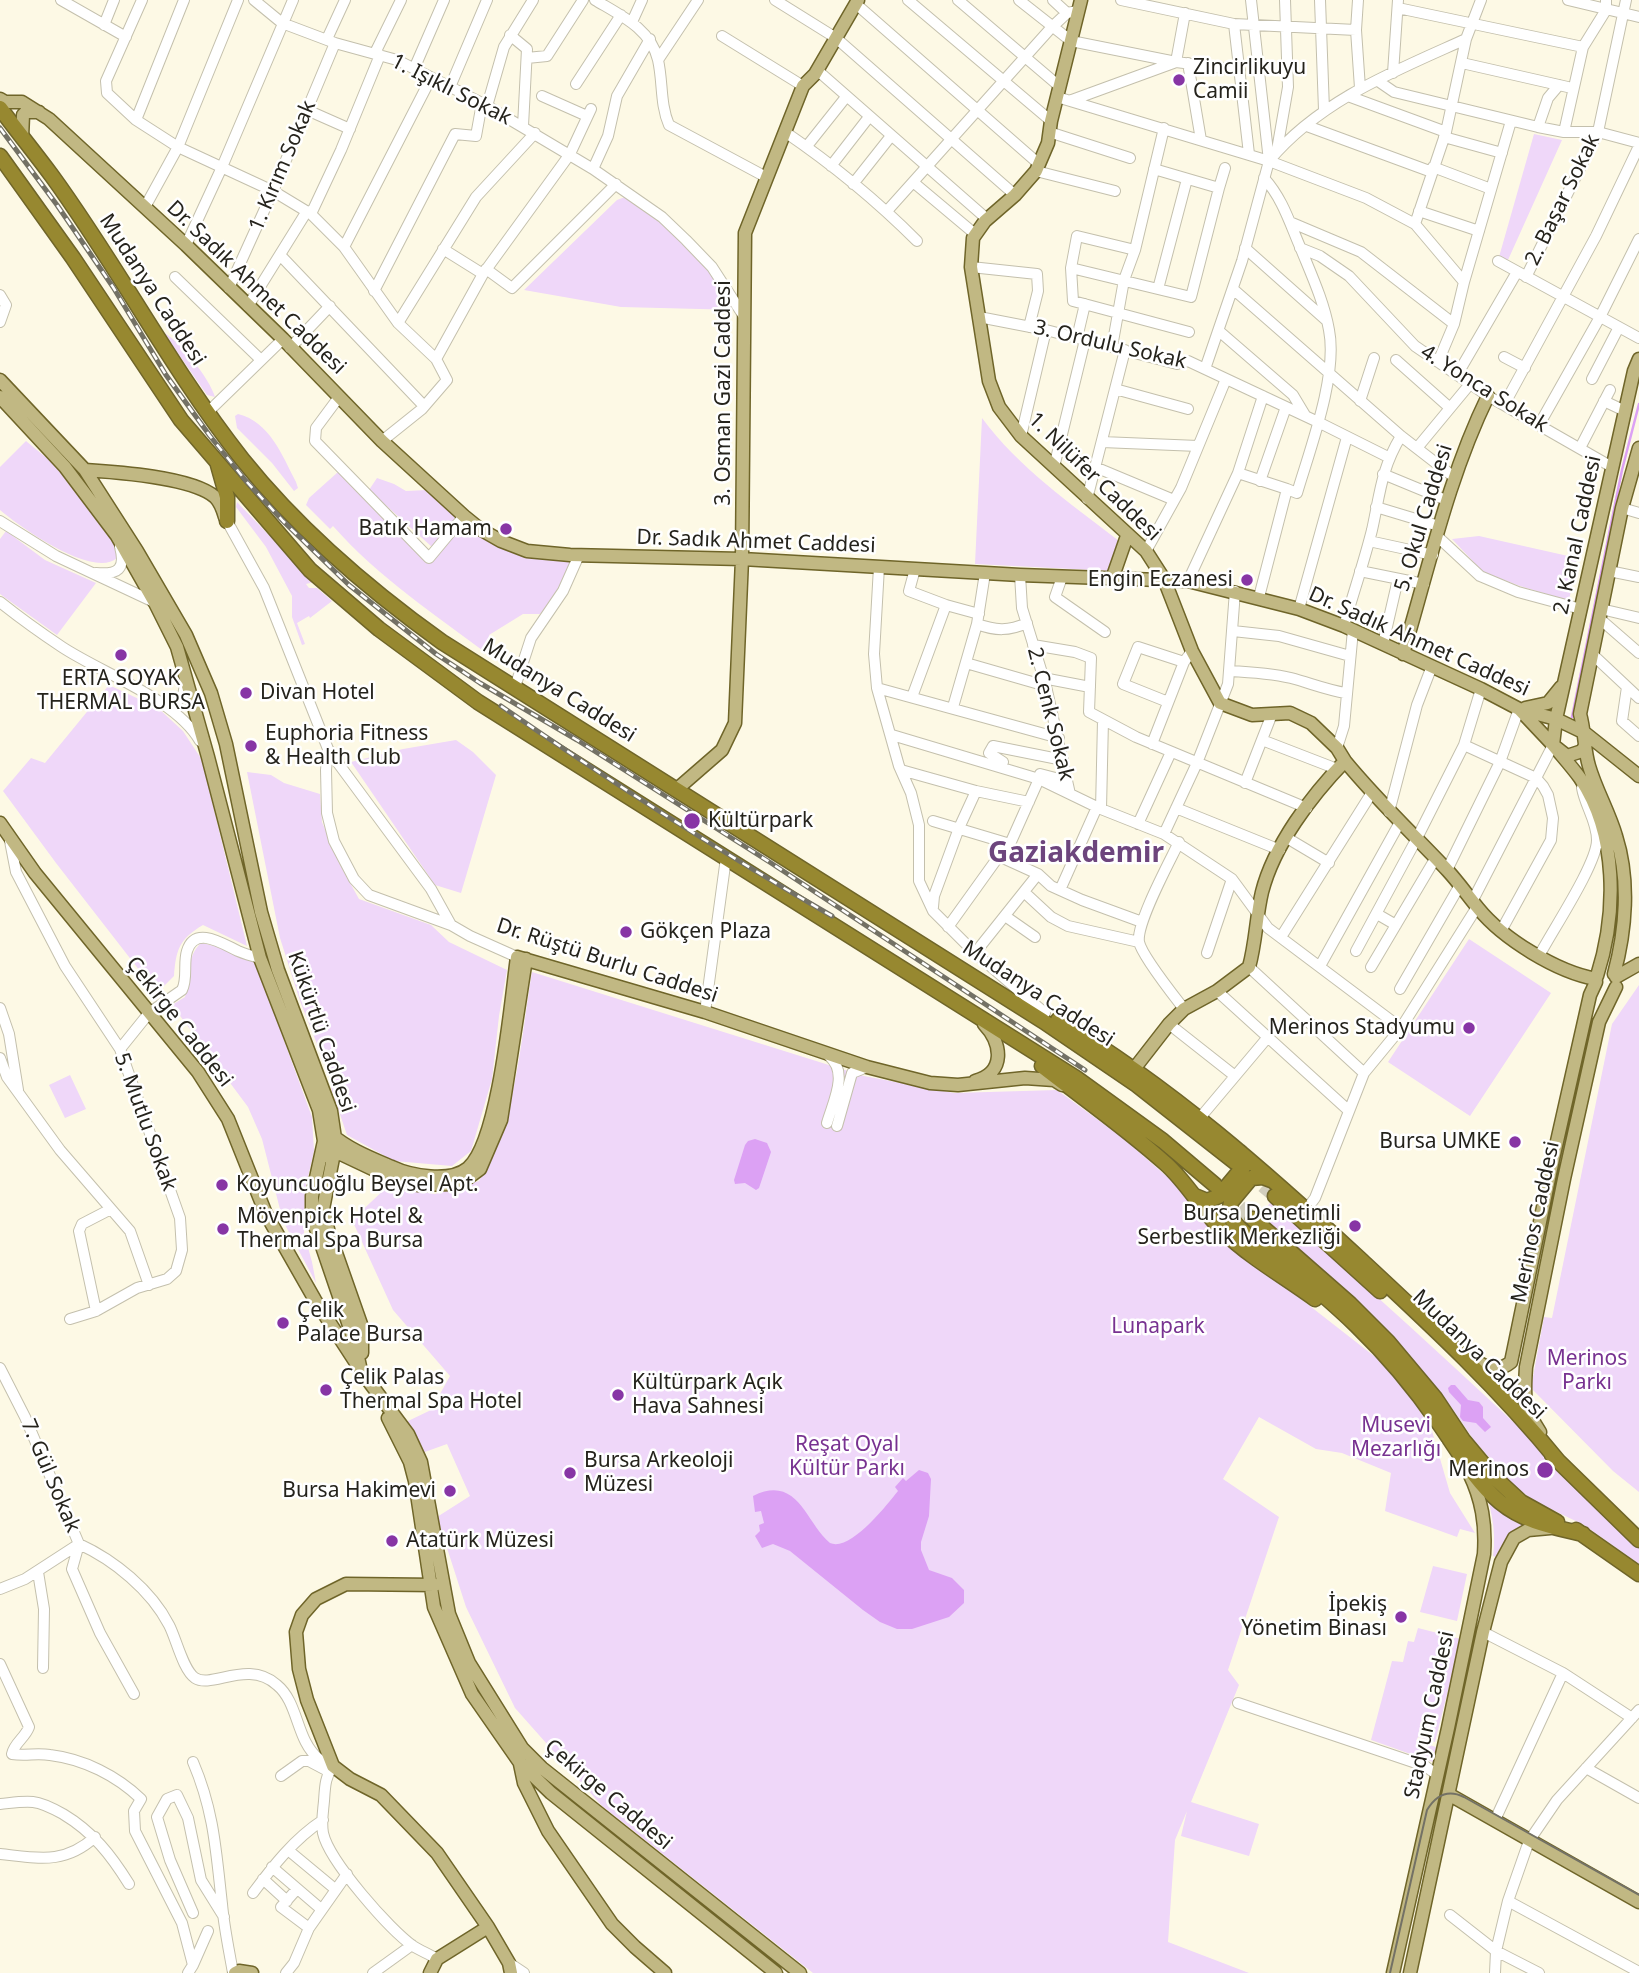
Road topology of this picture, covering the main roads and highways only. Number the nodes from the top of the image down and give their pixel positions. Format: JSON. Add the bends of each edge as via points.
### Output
{"nodes":[{"id":1,"x":857,"y":2,"type":"edge"},
{"id":2,"x":1075,"y":8,"type":"edge"},
{"id":3,"x":0,"y":99,"type":"edge"},
{"id":4,"x":0,"y":108,"type":"edge"},
{"id":5,"x":40,"y":112,"type":"junction"},
{"id":6,"x":22,"y":139,"type":"junction"},
{"id":7,"x":0,"y":156,"type":"edge"},
{"id":8,"x":1639,"y":359,"type":"edge"},
{"id":9,"x":0,"y":380,"type":"edge"},
{"id":10,"x":1488,"y":396,"type":"road end"},
{"id":11,"x":0,"y":397,"type":"edge"},
{"id":12,"x":1639,"y":450,"type":"edge"},
{"id":13,"x":217,"y":460,"type":"junction"},
{"id":14,"x":85,"y":470,"type":"junction"},
{"id":15,"x":226,"y":521,"type":"joint"},
{"id":16,"x":1127,"y":536,"type":"junction"},
{"id":17,"x":742,"y":559,"type":"junction"},
{"id":18,"x":1112,"y":579,"type":"junction"},
{"id":19,"x":1164,"y":579,"type":"junction"},
{"id":20,"x":1403,"y":654,"type":"junction"},
{"id":21,"x":1566,"y":677,"type":"junction"},
{"id":22,"x":1519,"y":709,"type":"junction"},
{"id":23,"x":1556,"y":719,"type":"junction"},
{"id":24,"x":1586,"y":739,"type":"junction"},
{"id":25,"x":1553,"y":745,"type":"junction"},
{"id":26,"x":1341,"y":765,"type":"junction"},
{"id":27,"x":1639,"y":776,"type":"edge"},
{"id":28,"x":676,"y":790,"type":"junction"},
{"id":29,"x":0,"y":823,"type":"edge"},
{"id":30,"x":940,"y":956,"type":"junction"},
{"id":31,"x":522,"y":958,"type":"junction"},
{"id":32,"x":1639,"y":964,"type":"edge"},
{"id":33,"x":1639,"y":971,"type":"edge"},
{"id":34,"x":1596,"y":979,"type":"junction"},
{"id":35,"x":1616,"y":980,"type":"junction"},
{"id":36,"x":977,"y":1017,"type":"junction"},
{"id":37,"x":1134,"y":1069,"type":"junction"},
{"id":38,"x":958,"y":1085,"type":"junction"},
{"id":39,"x":1078,"y":1094,"type":"junction"},
{"id":40,"x":323,"y":1125,"type":"junction"},
{"id":41,"x":335,"y":1138,"type":"junction"},
{"id":42,"x":334,"y":1153,"type":"junction"},
{"id":43,"x":1237,"y":1156,"type":"junction"},
{"id":44,"x":321,"y":1161,"type":"junction"},
{"id":45,"x":1272,"y":1181,"type":"junction"},
{"id":46,"x":1216,"y":1185,"type":"tunnel mouth"},
{"id":47,"x":1195,"y":1196,"type":"junction"},
{"id":48,"x":1275,"y":1196,"type":"tunnel mouth"},
{"id":49,"x":1253,"y":1219,"type":"tunnel mouth"},
{"id":50,"x":1450,"y":1343,"type":"junction"},
{"id":51,"x":1387,"y":1357,"type":"junction"},
{"id":52,"x":361,"y":1371,"type":"junction"},
{"id":53,"x":1559,"y":1462,"type":"junction"},
{"id":54,"x":1466,"y":1466,"type":"junction"},
{"id":55,"x":1583,"y":1534,"type":"junction"},
{"id":56,"x":1639,"y":1540,"type":"edge"},
{"id":57,"x":1639,"y":1574,"type":"edge"},
{"id":58,"x":429,"y":1584,"type":"junction"},
{"id":59,"x":446,"y":1600,"type":"junction"},
{"id":60,"x":522,"y":1748,"type":"junction"},
{"id":61,"x":520,"y":1763,"type":"junction"},
{"id":62,"x":1450,"y":1795,"type":"junction"},
{"id":63,"x":1639,"y":1902,"type":"edge"},
{"id":64,"x":488,"y":1927,"type":"junction"},
{"id":65,"x":510,"y":1968,"type":"edge"},
{"id":66,"x":234,"y":1973,"type":"edge"},
{"id":67,"x":251,"y":1973,"type":"edge"},
{"id":68,"x":430,"y":1973,"type":"edge"},
{"id":69,"x":665,"y":1973,"type":"edge"},
{"id":70,"x":776,"y":1973,"type":"edge"},
{"id":71,"x":800,"y":1973,"type":"edge"},
{"id":72,"x":1393,"y":1973,"type":"edge"},
{"id":73,"x":1410,"y":1973,"type":"edge"}],
"edges":[{"from":1,"to":17,"type":"main road","name":"3. Osman Gazi Caddesi","via":[[803,86],[745,233]]},
{"from":2,"to":16,"type":"main road","name":"1. Nilüfer Caddesi","via":[[1048,143],[1037,167],[1015,195],[975,234],[971,267],[989,381],[999,407],[1021,436]]},
{"from":3,"to":5,"type":"main road","name":"Dr. Sadık Ahmet Caddesi","via":[[22,102]]},
{"from":4,"to":6,"type":"highway","name":"Mudanya Caddesi"},
{"from":5,"to":6,"type":"main road","via":[[23,115]]},
{"from":5,"to":17,"type":"main road","name":"Dr. Sadık Ahmet Caddesi","via":[[186,245],[382,441],[480,529],[527,551]]},
{"from":6,"to":28,"type":"highway","name":"Mudanya Caddesi","via":[[52,176],[208,412],[266,487],[359,579],[442,642]]},
{"from":7,"to":13,"type":"highway","via":[[181,420]]},
{"from":8,"to":21,"type":"main road","name":"2. Kanal Caddesi"},
{"from":9,"to":14,"type":"main road","name":"Kükürtlü Caddesi"},
{"from":10,"to":20,"type":"main road","name":"5. Okul Caddesi","via":[[1446,500]]},
{"from":11,"to":40,"type":"main road","name":"Kükürtlü Caddesi","via":[[65,467],[117,536],[177,647],[260,958]]},
{"from":12,"to":24,"type":"main road","name":"2. Kanal Caddesi","via":[[1622,508],[1580,713]]},
{"from":13,"to":15,"type":"highway","via":[[227,497]]},
{"from":13,"to":36,"type":"highway","via":[[310,570],[379,629],[478,702]]},
{"from":14,"to":15,"type":"main road","via":[[200,488],[223,507]]},
{"from":14,"to":41,"type":"main road","name":"Kükürtlü Caddesi","via":[[186,635],[211,694],[261,912],[331,1111]]},
{"from":16,"to":18,"type":"main road"},
{"from":16,"to":19,"type":"main road","name":"1. Nilüfer Caddesi","via":[[1146,551]]},
{"from":17,"to":18,"type":"main road","name":"Dr. Sadık Ahmet Caddesi"},
{"from":17,"to":28,"type":"main road","name":"3. Osman Gazi Caddesi","via":[[735,723],[722,750]]},
{"from":18,"to":19,"type":"main road","name":"Dr. Sadık Ahmet Caddesi"},
{"from":19,"to":20,"type":"main road","name":"Dr. Sadık Ahmet Caddesi","via":[[1235,591],[1299,609]]},
{"from":19,"to":26,"type":"main road","name":"1. Nilüfer Caddesi","via":[[1192,650],[1220,703],[1252,715],[1290,713],[1311,723],[1337,748]]},
{"from":20,"to":22,"type":"main road","name":"Dr. Sadık Ahmet Caddesi"},
{"from":21,"to":22,"type":"main road","via":[[1548,703]]},
{"from":21,"to":23,"type":"main road","name":"2. Kanal Caddesi"},
{"from":22,"to":23,"type":"main road","name":"Dr. Sadık Ahmet Caddesi"},
{"from":22,"to":25,"type":"main road"},
{"from":23,"to":24,"type":"main road","name":"Dr. Sadık Ahmet Caddesi"},
{"from":23,"to":25,"type":"main road","name":"2. Kanal Caddesi"},
{"from":24,"to":25,"type":"main road","via":[[1582,751],[1575,755],[1567,756]]},
{"from":24,"to":27,"type":"main road","name":"Dr. Sadık Ahmet Caddesi"},
{"from":24,"to":35,"type":"main road","name":"Merinos Caddesi","via":[[1587,762],[1616,835],[1623,877],[1622,946]]},
{"from":25,"to":34,"type":"main road","via":[[1581,780],[1599,819],[1608,856],[1609,925]]},
{"from":26,"to":34,"type":"main road","via":[[1502,931],[1576,975]]},
{"from":26,"to":37,"type":"main road","via":[[1284,844],[1263,889],[1250,967],[1184,1009]]},
{"from":28,"to":30,"type":"highway","name":"Mudanya Caddesi"},
{"from":29,"to":52,"type":"main road","name":"Çekirge Caddesi","via":[[154,1010],[216,1098],[266,1214]]},
{"from":30,"to":37,"type":"highway","via":[[1045,1013]]},
{"from":30,"to":43,"type":"highway","name":"Mudanya Caddesi","via":[[1137,1084]]},
{"from":31,"to":38,"type":"main road","name":"Dr. Rüştü Burlu Caddesi","via":[[705,1012],[867,1067]]},
{"from":31,"to":41,"type":"main road","via":[[493,1116],[478,1155],[467,1169],[430,1177],[405,1173]]},
{"from":31,"to":42,"type":"main road","via":[[501,1120],[480,1169],[451,1184],[419,1185],[400,1182]]},
{"from":32,"to":35,"type":"main road"},
{"from":33,"to":35,"type":"main road"},
{"from":34,"to":35,"type":"main road","via":[[1607,971]]},
{"from":34,"to":35,"type":"main road","via":[[1598,989],[1604,992],[1611,992]]},
{"from":34,"to":50,"type":"main road","name":"Merinos Caddesi","via":[[1555,1147],[1511,1362],[1495,1370]]},
{"from":35,"to":53,"type":"main road","name":"Merinos Caddesi","via":[[1600,1022],[1526,1367],[1527,1412]]},
{"from":36,"to":38,"type":"main road","via":[[995,1036],[997,1062],[985,1078]]},
{"from":36,"to":39,"type":"highway"},
{"from":36,"to":46,"type":"highway","via":[[1076,1078]]},
{"from":37,"to":43,"type":"highway","via":[[1199,1119]]},
{"from":38,"to":39,"type":"main road","via":[[1025,1078],[1054,1080]]},
{"from":39,"to":47,"type":"highway","via":[[1168,1165]]},
{"from":40,"to":41,"type":"main road"},
{"from":40,"to":44,"type":"main road","name":"Kükürtlü Caddesi"},
{"from":41,"to":42,"type":"main road","name":"Kükürtlü Caddesi"},
{"from":42,"to":44,"type":"main road"},
{"from":42,"to":52,"type":"main road","name":"Kükürtlü Caddesi","via":[[323,1209],[362,1327]]},
{"from":43,"to":45,"type":"highway"},
{"from":43,"to":47,"type":"highway","via":[[1244,1166],[1219,1196],[1207,1201]]},
{"from":44,"to":52,"type":"main road","name":"Kükürtlü Caddesi","via":[[312,1217]]},
{"from":45,"to":50,"type":"highway"},
{"from":45,"to":51,"type":"highway","via":[[1251,1178],[1231,1202],[1233,1222],[1320,1293]]},
{"from":47,"to":51,"type":"highway","via":[[1225,1234]]},
{"from":48,"to":53,"type":"highway","name":"Mudanya Caddesi"},
{"from":49,"to":55,"type":"highway","via":[[1388,1342],[1494,1477],[1521,1502]]},
{"from":50,"to":53,"type":"highway","via":[[1519,1413]]},
{"from":51,"to":54,"type":"highway"},
{"from":52,"to":58,"type":"main road","name":"Çekirge Caddesi","via":[[410,1462]]},
{"from":52,"to":59,"type":"main road","name":"Çekirge Caddesi","via":[[408,1434],[421,1462]]},
{"from":53,"to":56,"type":"highway"},
{"from":54,"to":55,"type":"highway","via":[[1502,1504],[1528,1520]]},
{"from":54,"to":72,"type":"main road","name":"Stadyum Caddesi","via":[[1483,1508],[1483,1554]]},
{"from":55,"to":57,"type":"highway"},
{"from":55,"to":62,"type":"main road","via":[[1546,1527],[1528,1530],[1514,1538],[1501,1562]]},
{"from":58,"to":59,"type":"main road"},
{"from":58,"to":61,"type":"main road","name":"Çekirge Caddesi","via":[[472,1694]]},
{"from":58,"to":64,"type":"main road","via":[[346,1584],[316,1599],[302,1615],[296,1632],[299,1669],[333,1766],[381,1795],[437,1853]]},
{"from":59,"to":60,"type":"main road","name":"Çekirge Caddesi","via":[[469,1663]]},
{"from":60,"to":61,"type":"main road"},
{"from":60,"to":71,"type":"main road","name":"Çekirge Caddesi"},
{"from":61,"to":69,"type":"main road","via":[[524,1783],[543,1822],[612,1924]]},
{"from":61,"to":70,"type":"main road","name":"Çekirge Caddesi","via":[[551,1793]]},
{"from":62,"to":63,"type":"main road"},
{"from":62,"to":73,"type":"main road"},
{"from":64,"to":65,"type":"main road"},
{"from":64,"to":68,"type":"main road","via":[[437,1958]]},
{"from":66,"to":67,"type":"main road"}]}
